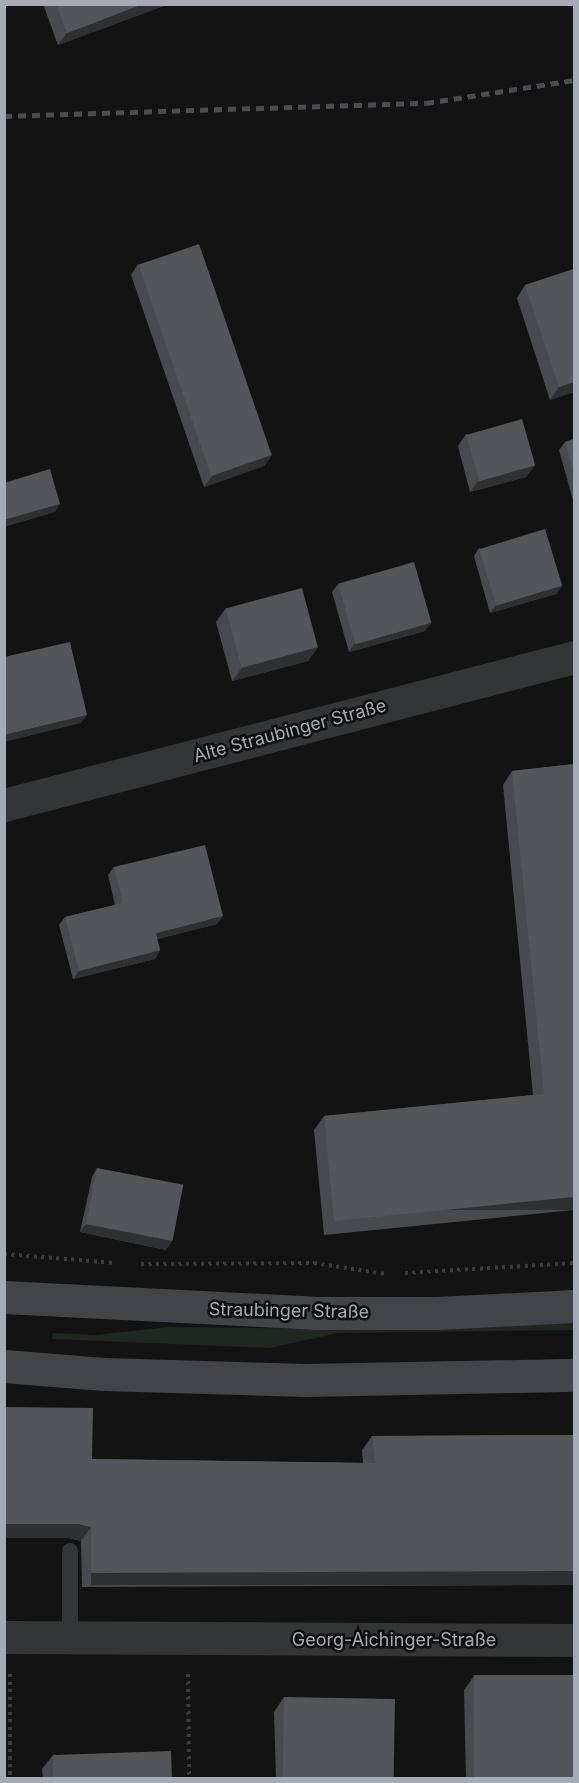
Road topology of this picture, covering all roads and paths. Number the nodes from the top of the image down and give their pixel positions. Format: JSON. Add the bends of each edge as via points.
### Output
{"nodes":[{"id":1,"x":574,"y":657,"type":"edge"},
{"id":2,"x":4,"y":805,"type":"edge"},
{"id":3,"x":4,"y":1254,"type":"edge"},
{"id":4,"x":122,"y":1263,"type":"dead end"},
{"id":5,"x":574,"y":1263,"type":"edge"},
{"id":6,"x":134,"y":1264,"type":"dead end"},
{"id":7,"x":388,"y":1274,"type":"dead end"},
{"id":8,"x":400,"y":1274,"type":"dead end"},
{"id":9,"x":4,"y":1297,"type":"edge"},
{"id":10,"x":574,"y":1306,"type":"edge"},
{"id":11,"x":4,"y":1366,"type":"edge"},
{"id":12,"x":574,"y":1375,"type":"edge"},
{"id":13,"x":70,"y":1551,"type":"edge"},
{"id":14,"x":7,"y":1637,"type":"edge"},
{"id":15,"x":70,"y":1637,"type":"junction"},
{"id":16,"x":201,"y":1638,"type":"junction"},
{"id":17,"x":574,"y":1640,"type":"edge"},
{"id":18,"x":10,"y":1779,"type":"edge"},
{"id":19,"x":189,"y":1779,"type":"edge"}],
"edges":[{"from":1,"to":2,"type":"street","name":"Alte Straubinger Straße"},
{"from":3,"to":4,"type":"path"},
{"from":5,"to":8,"type":"path"},
{"from":6,"to":7,"type":"path","via":[[314,1263]]},
{"from":9,"to":10,"type":"main road","name":"Straubinger Straße","via":[[315,1313],[437,1313]]},
{"from":11,"to":12,"type":"main road","via":[[104,1374],[306,1380]]},
{"from":13,"to":15,"type":"lane"},
{"from":14,"to":15,"type":"street","name":"Georg-Aichinger-Straße"},
{"from":14,"to":18,"type":"path"},
{"from":15,"to":16,"type":"street","name":"Georg-Aichinger-Straße"},
{"from":16,"to":17,"type":"street","name":"Georg-Aichinger-Straße"},
{"from":16,"to":19,"type":"path"}]}
